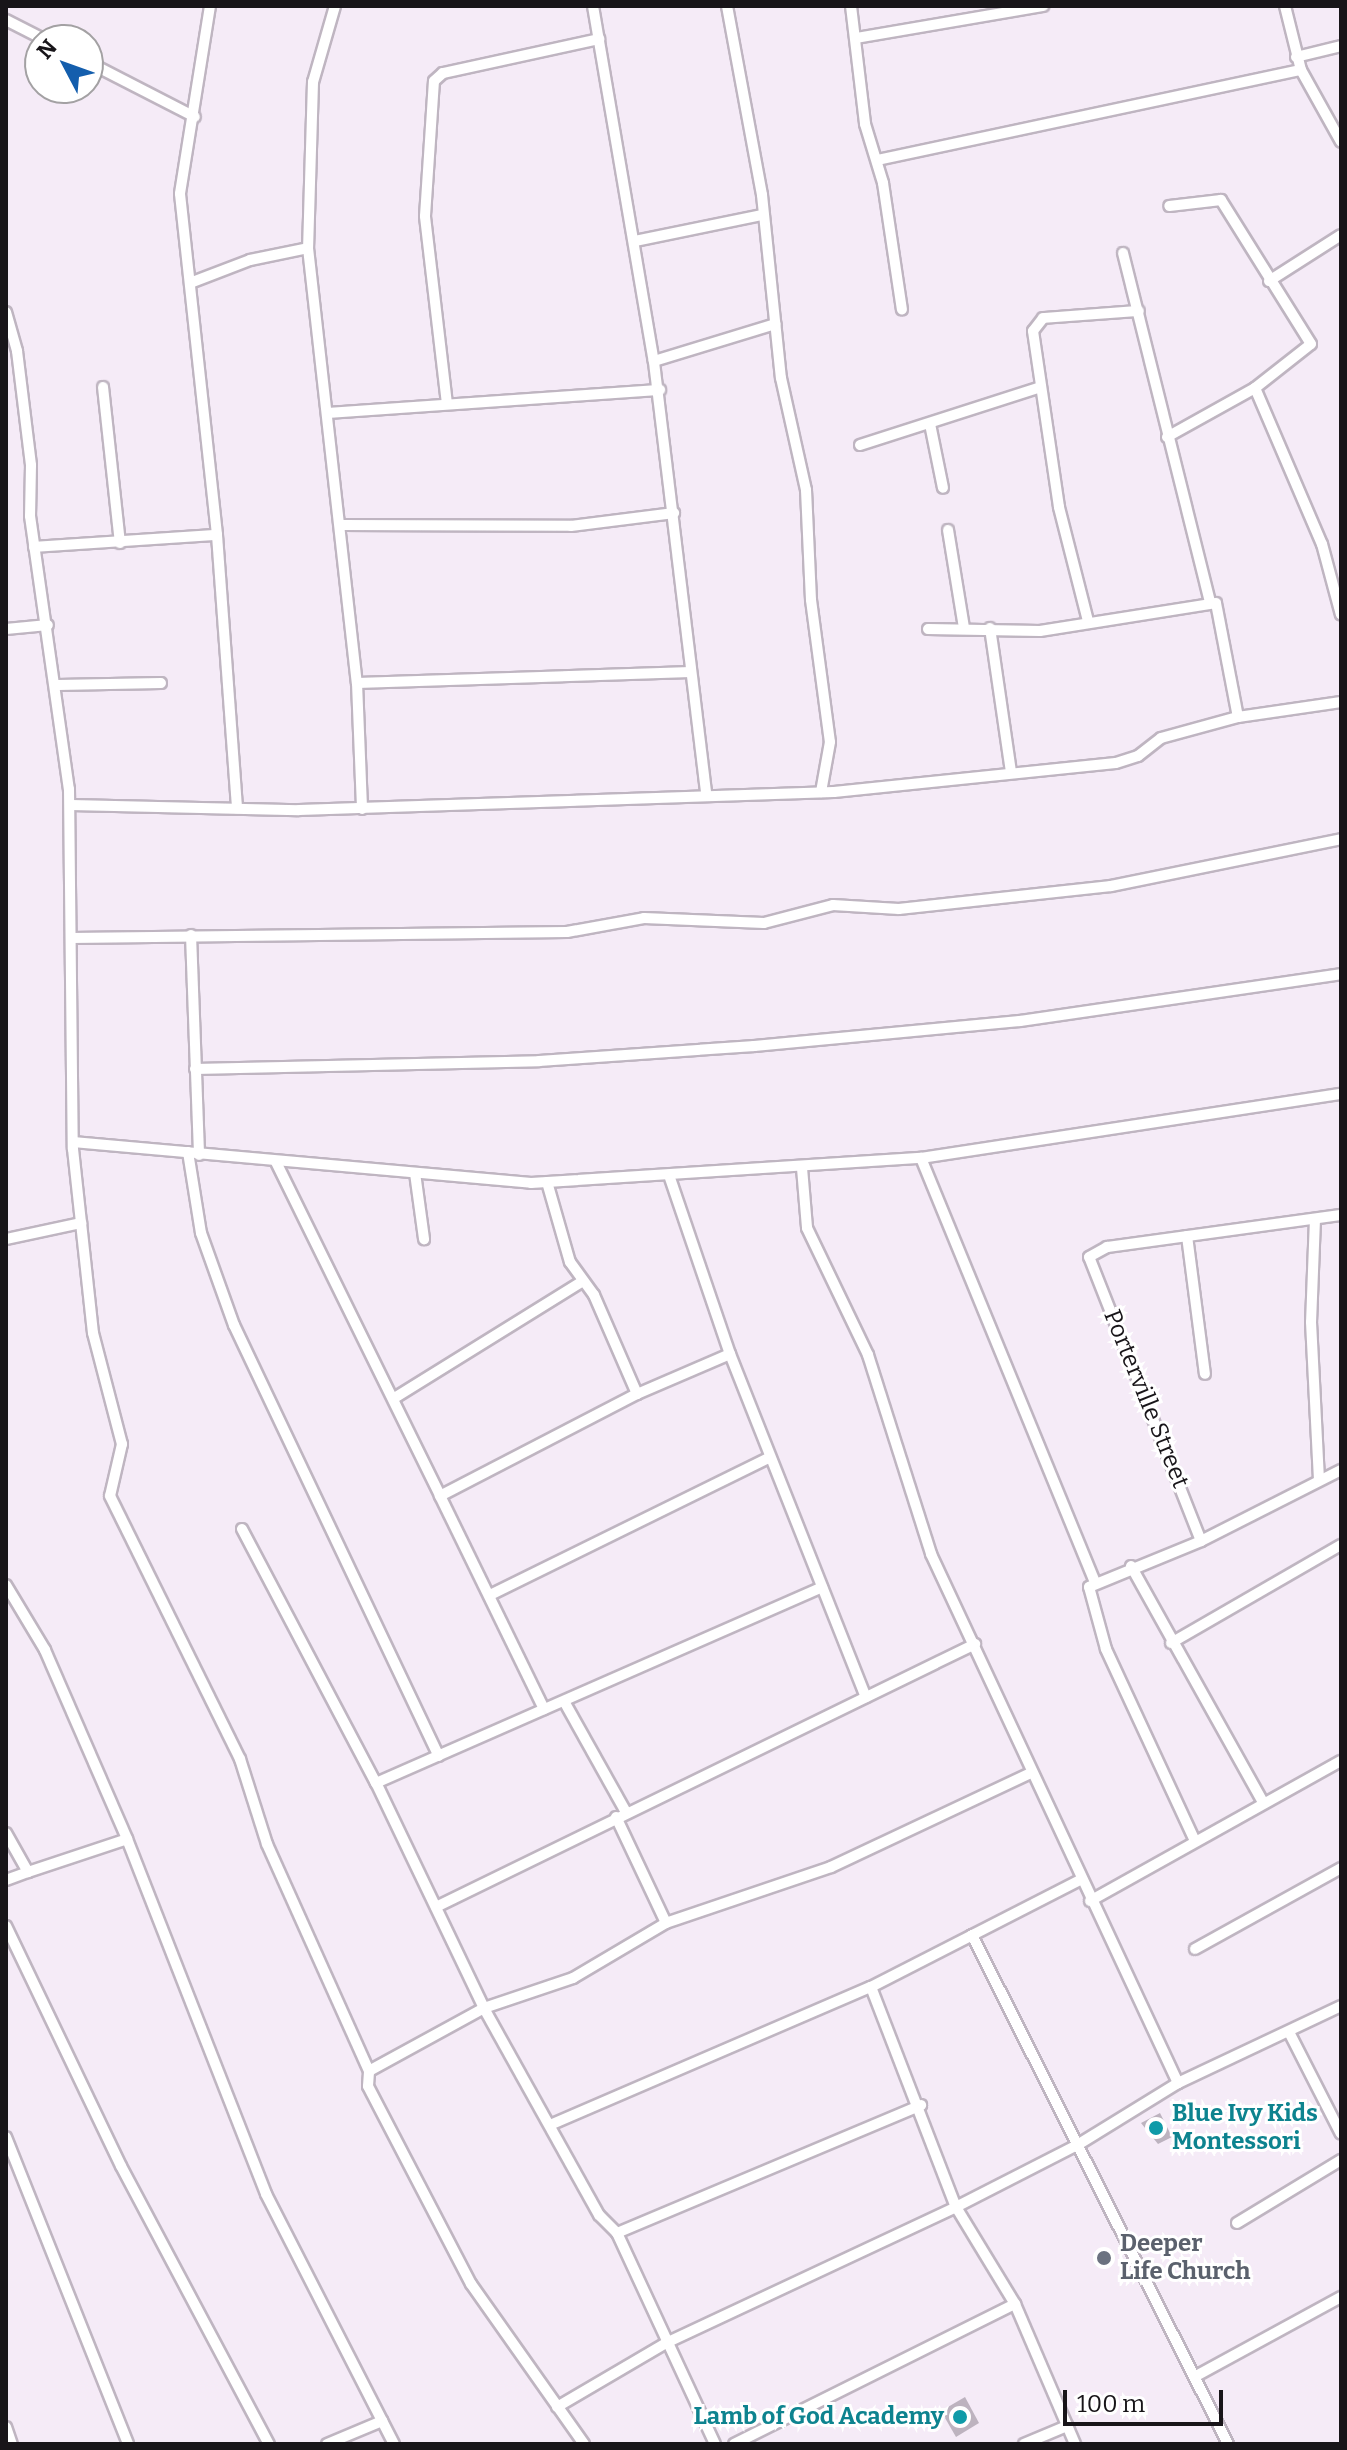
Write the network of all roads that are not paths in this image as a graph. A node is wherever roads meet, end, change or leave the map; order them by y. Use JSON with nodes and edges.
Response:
{"nodes":[{"id":1,"x":210,"y":6,"type":"edge"},
{"id":2,"x":335,"y":6,"type":"edge"},
{"id":3,"x":593,"y":6,"type":"edge"},
{"id":4,"x":727,"y":6,"type":"edge"},
{"id":5,"x":851,"y":6,"type":"edge"},
{"id":6,"x":1043,"y":6,"type":"edge"},
{"id":7,"x":1285,"y":6,"type":"edge"},
{"id":8,"x":6,"y":20,"type":"edge"},
{"id":9,"x":24,"y":29,"type":"edge"},
{"id":10,"x":856,"y":38,"type":"junction"},
{"id":11,"x":599,"y":39,"type":"junction"},
{"id":12,"x":1341,"y":46,"type":"edge"},
{"id":13,"x":1296,"y":57,"type":"junction"},
{"id":14,"x":104,"y":70,"type":"edge"},
{"id":15,"x":1301,"y":70,"type":"junction"},
{"id":16,"x":195,"y":117,"type":"junction"},
{"id":17,"x":1341,"y":142,"type":"edge"},
{"id":18,"x":877,"y":160,"type":"junction"},
{"id":19,"x":1169,"y":206,"type":"dead end"},
{"id":20,"x":762,"y":215,"type":"junction"},
{"id":21,"x":1341,"y":235,"type":"edge"},
{"id":22,"x":635,"y":241,"type":"junction"},
{"id":23,"x":308,"y":248,"type":"junction"},
{"id":24,"x":1123,"y":253,"type":"dead end"},
{"id":25,"x":1269,"y":281,"type":"junction"},
{"id":26,"x":190,"y":283,"type":"junction"},
{"id":27,"x":902,"y":310,"type":"dead end"},
{"id":28,"x":1139,"y":311,"type":"junction"},
{"id":29,"x":6,"y":312,"type":"edge"},
{"id":30,"x":775,"y":324,"type":"junction"},
{"id":31,"x":654,"y":361,"type":"junction"},
{"id":32,"x":103,"y":387,"type":"dead end"},
{"id":33,"x":1041,"y":387,"type":"junction"},
{"id":34,"x":1255,"y":388,"type":"junction"},
{"id":35,"x":660,"y":390,"type":"junction"},
{"id":36,"x":447,"y":404,"type":"junction"},
{"id":37,"x":329,"y":413,"type":"junction"},
{"id":38,"x":930,"y":424,"type":"junction"},
{"id":39,"x":1167,"y":437,"type":"junction"},
{"id":40,"x":860,"y":445,"type":"dead end"},
{"id":41,"x":943,"y":488,"type":"dead end"},
{"id":42,"x":674,"y":513,"type":"junction"},
{"id":43,"x":341,"y":525,"type":"junction"},
{"id":44,"x":948,"y":530,"type":"dead end"},
{"id":45,"x":217,"y":535,"type":"junction"},
{"id":46,"x":120,"y":543,"type":"junction"},
{"id":47,"x":34,"y":547,"type":"junction"},
{"id":48,"x":1210,"y":601,"type":"junction"},
{"id":49,"x":1341,"y":615,"type":"edge"},
{"id":50,"x":1088,"y":621,"type":"junction"},
{"id":51,"x":48,"y":625,"type":"junction"},
{"id":52,"x":964,"y":628,"type":"junction"},
{"id":53,"x":990,"y":628,"type":"junction"},
{"id":54,"x":6,"y":629,"type":"edge"},
{"id":55,"x":928,"y":629,"type":"dead end"},
{"id":56,"x":691,"y":672,"type":"junction"},
{"id":57,"x":161,"y":683,"type":"dead end"},
{"id":58,"x":357,"y":683,"type":"junction"},
{"id":59,"x":58,"y":685,"type":"junction"},
{"id":60,"x":1341,"y":702,"type":"edge"},
{"id":61,"x":1238,"y":717,"type":"junction"},
{"id":62,"x":1011,"y":772,"type":"junction"},
{"id":63,"x":706,"y":792,"type":"junction"},
{"id":64,"x":821,"y":792,"type":"junction"},
{"id":65,"x":71,"y":805,"type":"junction"},
{"id":66,"x":237,"y":808,"type":"junction"},
{"id":67,"x":362,"y":809,"type":"junction"},
{"id":68,"x":1341,"y":839,"type":"edge"},
{"id":69,"x":191,"y":935,"type":"junction"},
{"id":70,"x":71,"y":938,"type":"junction"},
{"id":71,"x":1341,"y":974,"type":"edge"},
{"id":72,"x":195,"y":1069,"type":"junction"},
{"id":73,"x":1341,"y":1094,"type":"edge"},
{"id":74,"x":73,"y":1142,"type":"junction"},
{"id":75,"x":194,"y":1154,"type":"junction"},
{"id":76,"x":921,"y":1158,"type":"junction"},
{"id":77,"x":276,"y":1162,"type":"junction"},
{"id":78,"x":802,"y":1168,"type":"junction"},
{"id":79,"x":415,"y":1173,"type":"junction"},
{"id":80,"x":669,"y":1175,"type":"junction"},
{"id":81,"x":547,"y":1182,"type":"junction"},
{"id":82,"x":1341,"y":1215,"type":"edge"},
{"id":83,"x":1315,"y":1219,"type":"junction"},
{"id":84,"x":81,"y":1223,"type":"junction"},
{"id":85,"x":1187,"y":1236,"type":"junction"},
{"id":86,"x":6,"y":1239,"type":"edge"},
{"id":87,"x":424,"y":1239,"type":"dead end"},
{"id":88,"x":583,"y":1281,"type":"junction"},
{"id":89,"x":730,"y":1354,"type":"junction"},
{"id":90,"x":1205,"y":1374,"type":"dead end"},
{"id":91,"x":637,"y":1394,"type":"junction"},
{"id":92,"x":396,"y":1397,"type":"junction"},
{"id":93,"x":769,"y":1458,"type":"junction"},
{"id":94,"x":1341,"y":1470,"type":"edge"},
{"id":95,"x":1319,"y":1480,"type":"junction"},
{"id":96,"x":440,"y":1496,"type":"junction"},
{"id":97,"x":242,"y":1529,"type":"dead end"},
{"id":98,"x":1201,"y":1541,"type":"junction"},
{"id":99,"x":1341,"y":1545,"type":"edge"},
{"id":100,"x":1131,"y":1566,"type":"junction"},
{"id":101,"x":1094,"y":1580,"type":"junction"},
{"id":102,"x":6,"y":1585,"type":"edge"},
{"id":103,"x":822,"y":1587,"type":"junction"},
{"id":104,"x":490,"y":1595,"type":"junction"},
{"id":105,"x":1171,"y":1643,"type":"junction"},
{"id":106,"x":975,"y":1644,"type":"junction"},
{"id":107,"x":866,"y":1697,"type":"junction"},
{"id":108,"x":565,"y":1703,"type":"junction"},
{"id":109,"x":544,"y":1709,"type":"junction"},
{"id":110,"x":439,"y":1756,"type":"junction"},
{"id":111,"x":1341,"y":1761,"type":"edge"},
{"id":112,"x":1031,"y":1773,"type":"junction"},
{"id":113,"x":376,"y":1783,"type":"junction"},
{"id":114,"x":1262,"y":1800,"type":"junction"},
{"id":115,"x":621,"y":1814,"type":"junction"},
{"id":116,"x":6,"y":1833,"type":"edge"},
{"id":117,"x":127,"y":1839,"type":"junction"},
{"id":118,"x":1195,"y":1841,"type":"junction"},
{"id":119,"x":1341,"y":1868,"type":"edge"},
{"id":120,"x":28,"y":1872,"type":"junction"},
{"id":121,"x":6,"y":1880,"type":"edge"},
{"id":122,"x":1080,"y":1880,"type":"junction"},
{"id":123,"x":1090,"y":1901,"type":"junction"},
{"id":124,"x":436,"y":1907,"type":"junction"},
{"id":125,"x":666,"y":1923,"type":"junction"},
{"id":126,"x":6,"y":1926,"type":"edge"},
{"id":127,"x":972,"y":1935,"type":"junction"},
{"id":128,"x":1195,"y":1949,"type":"dead end"},
{"id":129,"x":871,"y":1987,"type":"junction"},
{"id":130,"x":1341,"y":2006,"type":"edge"},
{"id":131,"x":484,"y":2008,"type":"junction"},
{"id":132,"x":1289,"y":2032,"type":"junction"},
{"id":133,"x":369,"y":2071,"type":"junction"},
{"id":134,"x":1178,"y":2083,"type":"junction"},
{"id":135,"x":921,"y":2105,"type":"junction"},
{"id":136,"x":550,"y":2125,"type":"junction"},
{"id":137,"x":1341,"y":2134,"type":"edge"},
{"id":138,"x":6,"y":2137,"type":"edge"},
{"id":139,"x":1079,"y":2144,"type":"junction"},
{"id":140,"x":1341,"y":2160,"type":"edge"},
{"id":141,"x":956,"y":2207,"type":"junction"},
{"id":142,"x":1237,"y":2223,"type":"dead end"},
{"id":143,"x":617,"y":2233,"type":"junction"},
{"id":144,"x":1341,"y":2297,"type":"edge"},
{"id":145,"x":1015,"y":2304,"type":"junction"},
{"id":146,"x":666,"y":2343,"type":"junction"},
{"id":147,"x":1196,"y":2376,"type":"junction"},
{"id":148,"x":557,"y":2407,"type":"junction"},
{"id":149,"x":382,"y":2421,"type":"junction"},
{"id":150,"x":1067,"y":2426,"type":"junction"},
{"id":151,"x":6,"y":2427,"type":"edge"},
{"id":152,"x":12,"y":2444,"type":"edge"},
{"id":153,"x":128,"y":2444,"type":"edge"},
{"id":154,"x":269,"y":2444,"type":"edge"},
{"id":155,"x":327,"y":2444,"type":"edge"},
{"id":156,"x":394,"y":2444,"type":"edge"},
{"id":157,"x":584,"y":2444,"type":"edge"},
{"id":158,"x":715,"y":2444,"type":"edge"},
{"id":159,"x":734,"y":2444,"type":"edge"},
{"id":160,"x":1024,"y":2444,"type":"edge"},
{"id":161,"x":1075,"y":2444,"type":"edge"},
{"id":162,"x":1228,"y":2444,"type":"edge"}],
"edges":[{"from":1,"to":16,"type":"street"},
{"from":2,"to":23,"type":"street"},
{"from":3,"to":11,"type":"street"},
{"from":4,"to":20,"type":"street"},
{"from":5,"to":10,"type":"street"},
{"from":6,"to":10,"type":"street"},
{"from":7,"to":13,"type":"street"},
{"from":8,"to":9,"type":"street"},
{"from":10,"to":18,"type":"street"},
{"from":11,"to":22,"type":"street"},
{"from":11,"to":36,"type":"street"},
{"from":12,"to":13,"type":"street"},
{"from":13,"to":15,"type":"street"},
{"from":14,"to":16,"type":"street"},
{"from":15,"to":17,"type":"street"},
{"from":15,"to":18,"type":"street"},
{"from":16,"to":26,"type":"street"},
{"from":18,"to":27,"type":"street"},
{"from":19,"to":25,"type":"street"},
{"from":20,"to":22,"type":"street"},
{"from":20,"to":30,"type":"street"},
{"from":21,"to":25,"type":"street"},
{"from":22,"to":31,"type":"street"},
{"from":23,"to":26,"type":"street"},
{"from":23,"to":37,"type":"street"},
{"from":24,"to":28,"type":"street"},
{"from":25,"to":34,"type":"street"},
{"from":26,"to":45,"type":"street"},
{"from":28,"to":33,"type":"street"},
{"from":28,"to":39,"type":"street"},
{"from":29,"to":47,"type":"street"},
{"from":30,"to":31,"type":"street"},
{"from":30,"to":64,"type":"street"},
{"from":31,"to":35,"type":"street"},
{"from":32,"to":46,"type":"street"},
{"from":33,"to":38,"type":"street"},
{"from":33,"to":50,"type":"street"},
{"from":34,"to":39,"type":"street"},
{"from":34,"to":49,"type":"street"},
{"from":35,"to":36,"type":"street"},
{"from":35,"to":42,"type":"street"},
{"from":36,"to":37,"type":"street"},
{"from":37,"to":43,"type":"street"},
{"from":38,"to":40,"type":"street"},
{"from":38,"to":41,"type":"street"},
{"from":39,"to":48,"type":"street"},
{"from":42,"to":43,"type":"street"},
{"from":42,"to":56,"type":"street"},
{"from":43,"to":58,"type":"street"},
{"from":44,"to":52,"type":"street"},
{"from":45,"to":46,"type":"street"},
{"from":45,"to":66,"type":"street"},
{"from":46,"to":47,"type":"street"},
{"from":47,"to":51,"type":"street"},
{"from":48,"to":50,"type":"street"},
{"from":48,"to":61,"type":"street"},
{"from":50,"to":53,"type":"street"},
{"from":51,"to":54,"type":"street"},
{"from":51,"to":59,"type":"street"},
{"from":52,"to":53,"type":"street"},
{"from":52,"to":55,"type":"street"},
{"from":53,"to":62,"type":"street"},
{"from":56,"to":58,"type":"street"},
{"from":56,"to":63,"type":"street"},
{"from":57,"to":59,"type":"street"},
{"from":58,"to":67,"type":"street"},
{"from":59,"to":65,"type":"street"},
{"from":60,"to":61,"type":"street"},
{"from":61,"to":62,"type":"street"},
{"from":62,"to":64,"type":"street"},
{"from":63,"to":64,"type":"street"},
{"from":63,"to":67,"type":"street"},
{"from":65,"to":66,"type":"street"},
{"from":65,"to":70,"type":"street"},
{"from":66,"to":67,"type":"street"},
{"from":68,"to":69,"type":"street"},
{"from":69,"to":70,"type":"street"},
{"from":69,"to":72,"type":"street"},
{"from":70,"to":74,"type":"street"},
{"from":71,"to":72,"type":"street"},
{"from":72,"to":75,"type":"street"},
{"from":73,"to":76,"type":"street"},
{"from":74,"to":75,"type":"street"},
{"from":74,"to":84,"type":"street"},
{"from":75,"to":77,"type":"street"},
{"from":75,"to":110,"type":"street"},
{"from":76,"to":78,"type":"street"},
{"from":76,"to":101,"type":"street"},
{"from":77,"to":79,"type":"street"},
{"from":77,"to":92,"type":"street"},
{"from":78,"to":80,"type":"street"},
{"from":78,"to":106,"type":"street"},
{"from":79,"to":81,"type":"street"},
{"from":79,"to":87,"type":"street"},
{"from":80,"to":81,"type":"street"},
{"from":80,"to":89,"type":"street"},
{"from":81,"to":88,"type":"street"},
{"from":82,"to":83,"type":"street"},
{"from":83,"to":85,"type":"street"},
{"from":83,"to":95,"type":"street"},
{"from":84,"to":86,"type":"street"},
{"from":84,"to":133,"type":"street"},
{"from":85,"to":90,"type":"street"},
{"from":85,"to":98,"type":"street","name":"Porterville Street"},
{"from":88,"to":91,"type":"street"},
{"from":88,"to":92,"type":"street"},
{"from":89,"to":91,"type":"street"},
{"from":89,"to":93,"type":"street"},
{"from":91,"to":96,"type":"street"},
{"from":92,"to":96,"type":"street"},
{"from":93,"to":103,"type":"street"},
{"from":93,"to":104,"type":"street"},
{"from":94,"to":95,"type":"street"},
{"from":95,"to":98,"type":"street"},
{"from":96,"to":104,"type":"street"},
{"from":97,"to":113,"type":"street"},
{"from":98,"to":100,"type":"street"},
{"from":99,"to":105,"type":"street"},
{"from":100,"to":101,"type":"street"},
{"from":100,"to":105,"type":"street"},
{"from":101,"to":118,"type":"street"},
{"from":102,"to":117,"type":"street"},
{"from":103,"to":107,"type":"street"},
{"from":103,"to":108,"type":"street"},
{"from":104,"to":109,"type":"street"},
{"from":105,"to":114,"type":"street"},
{"from":106,"to":107,"type":"street"},
{"from":106,"to":112,"type":"street"},
{"from":107,"to":115,"type":"street"},
{"from":108,"to":109,"type":"street"},
{"from":108,"to":115,"type":"street"},
{"from":109,"to":110,"type":"street"},
{"from":110,"to":113,"type":"street"},
{"from":111,"to":114,"type":"street"},
{"from":112,"to":122,"type":"street"},
{"from":112,"to":125,"type":"street"},
{"from":113,"to":124,"type":"street"},
{"from":114,"to":118,"type":"street"},
{"from":115,"to":124,"type":"street"},
{"from":115,"to":125,"type":"street"},
{"from":116,"to":120,"type":"street"},
{"from":117,"to":120,"type":"street"},
{"from":117,"to":149,"type":"street"},
{"from":118,"to":123,"type":"street"},
{"from":119,"to":128,"type":"street"},
{"from":120,"to":121,"type":"street"},
{"from":122,"to":123,"type":"street"},
{"from":122,"to":127,"type":"street"},
{"from":123,"to":134,"type":"street"},
{"from":124,"to":131,"type":"street"},
{"from":125,"to":131,"type":"street"},
{"from":126,"to":154,"type":"street"},
{"from":127,"to":129,"type":"street"},
{"from":127,"to":139,"type":"street"},
{"from":129,"to":135,"type":"street"},
{"from":129,"to":136,"type":"street"},
{"from":130,"to":132,"type":"street"},
{"from":131,"to":133,"type":"street"},
{"from":131,"to":136,"type":"street"},
{"from":132,"to":134,"type":"street"},
{"from":132,"to":137,"type":"street"},
{"from":133,"to":148,"type":"street"},
{"from":134,"to":139,"type":"street"},
{"from":135,"to":141,"type":"street"},
{"from":135,"to":143,"type":"street"},
{"from":136,"to":143,"type":"street"},
{"from":138,"to":153,"type":"street"},
{"from":139,"to":141,"type":"street"},
{"from":139,"to":147,"type":"street"},
{"from":140,"to":142,"type":"street"},
{"from":141,"to":145,"type":"street"},
{"from":141,"to":146,"type":"street"},
{"from":143,"to":146,"type":"street"},
{"from":144,"to":147,"type":"street"},
{"from":145,"to":150,"type":"street"},
{"from":145,"to":159,"type":"street"},
{"from":146,"to":148,"type":"street"},
{"from":146,"to":158,"type":"street"},
{"from":147,"to":162,"type":"street"},
{"from":148,"to":157,"type":"street"},
{"from":149,"to":155,"type":"street"},
{"from":149,"to":156,"type":"street"},
{"from":150,"to":160,"type":"street"},
{"from":150,"to":161,"type":"street"},
{"from":151,"to":152,"type":"street"}]}
